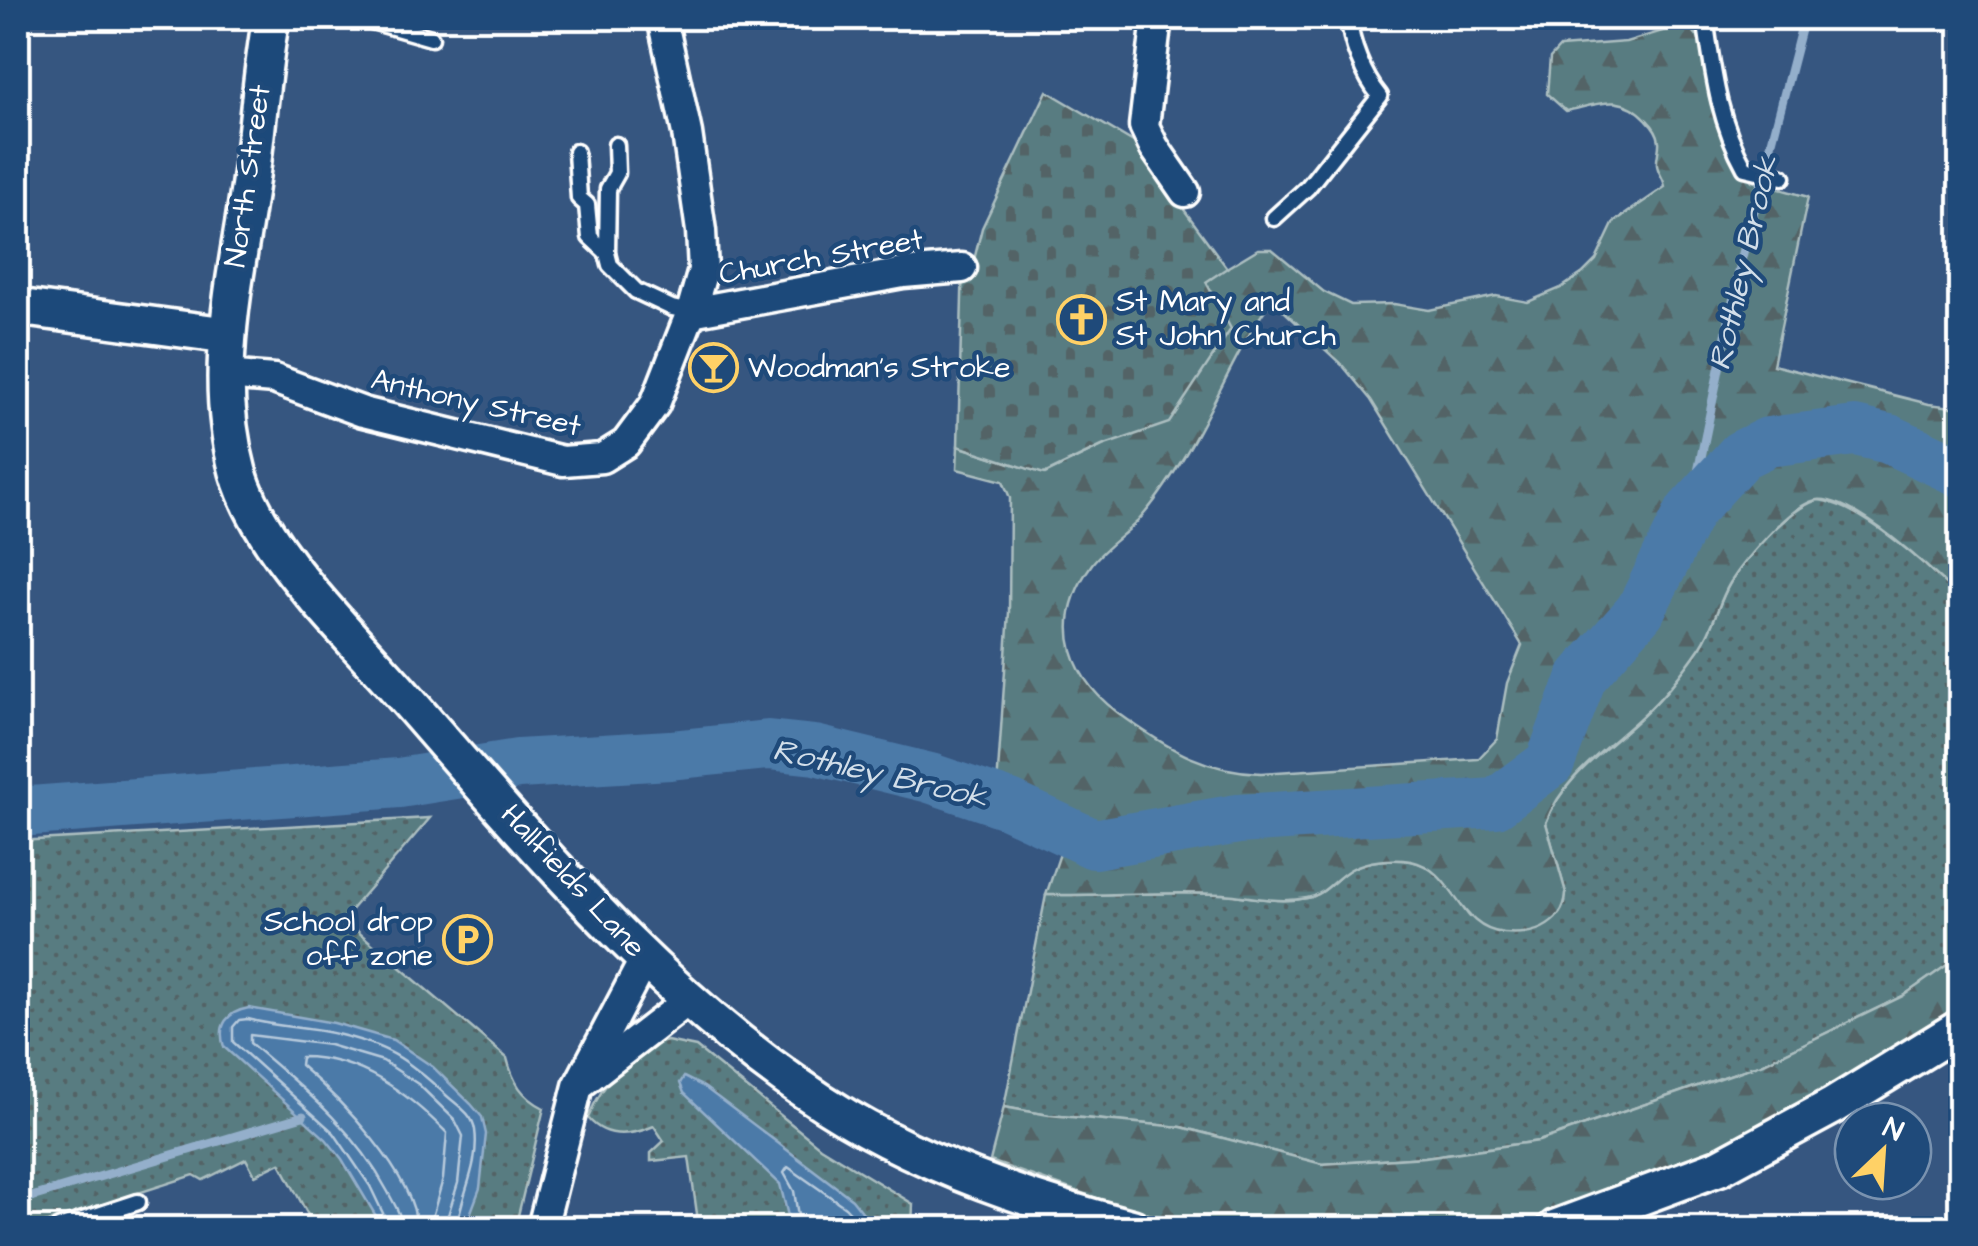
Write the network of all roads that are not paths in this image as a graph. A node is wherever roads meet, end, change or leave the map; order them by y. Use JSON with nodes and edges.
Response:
{"nodes":[{"id":1,"x":271,"y":18,"type":"edge"},
{"id":2,"x":362,"y":18,"type":"edge"},
{"id":3,"x":662,"y":18,"type":"edge"},
{"id":4,"x":1157,"y":18,"type":"edge"},
{"id":5,"x":1349,"y":18,"type":"edge"},
{"id":6,"x":1705,"y":18,"type":"edge"},
{"id":7,"x":430,"y":38,"type":"dead end"},
{"id":8,"x":616,"y":145,"type":"dead end"},
{"id":9,"x":576,"y":152,"type":"dead end"},
{"id":10,"x":1783,"y":178,"type":"dead end"},
{"id":11,"x":1185,"y":192,"type":"dead end"},
{"id":12,"x":1274,"y":218,"type":"dead end"},
{"id":13,"x":606,"y":253,"type":"junction"},
{"id":14,"x":962,"y":268,"type":"dead end"},
{"id":15,"x":18,"y":307,"type":"edge"},
{"id":16,"x":691,"y":312,"type":"junction"},
{"id":17,"x":226,"y":335,"type":"junction"},
{"id":18,"x":225,"y":374,"type":"junction"},
{"id":19,"x":644,"y":958,"type":"junction"},
{"id":20,"x":689,"y":1000,"type":"junction"},
{"id":21,"x":1960,"y":1028,"type":"edge"},
{"id":22,"x":578,"y":1086,"type":"junction"},
{"id":23,"x":138,"y":1202,"type":"dead end"},
{"id":24,"x":59,"y":1228,"type":"edge"},
{"id":25,"x":542,"y":1228,"type":"edge"},
{"id":26,"x":1133,"y":1228,"type":"edge"},
{"id":27,"x":1556,"y":1228,"type":"edge"}],
"edges":[{"from":1,"to":17,"type":"street","name":"North Street"},
{"from":2,"to":7,"type":"lane"},
{"from":3,"to":16,"type":"street","name":"Anthony Street"},
{"from":4,"to":11,"type":"street"},
{"from":5,"to":12,"type":"lane"},
{"from":6,"to":10,"type":"lane"},
{"from":8,"to":13,"type":"lane"},
{"from":9,"to":13,"type":"lane"},
{"from":13,"to":16,"type":"lane"},
{"from":14,"to":16,"type":"street","name":"Church Street"},
{"from":15,"to":17,"type":"street"},
{"from":16,"to":18,"type":"street","name":"Anthony Street"},
{"from":17,"to":18,"type":"street","name":"Hallfields Lane"},
{"from":18,"to":19,"type":"street","name":"Hallfields Lane"},
{"from":19,"to":20,"type":"street","name":"Hallfields Lane"},
{"from":19,"to":22,"type":"street"},
{"from":20,"to":22,"type":"street"},
{"from":20,"to":26,"type":"street","name":"Hallfields Lane"},
{"from":21,"to":27,"type":"street"},
{"from":22,"to":25,"type":"street"},
{"from":23,"to":24,"type":"lane"}]}
